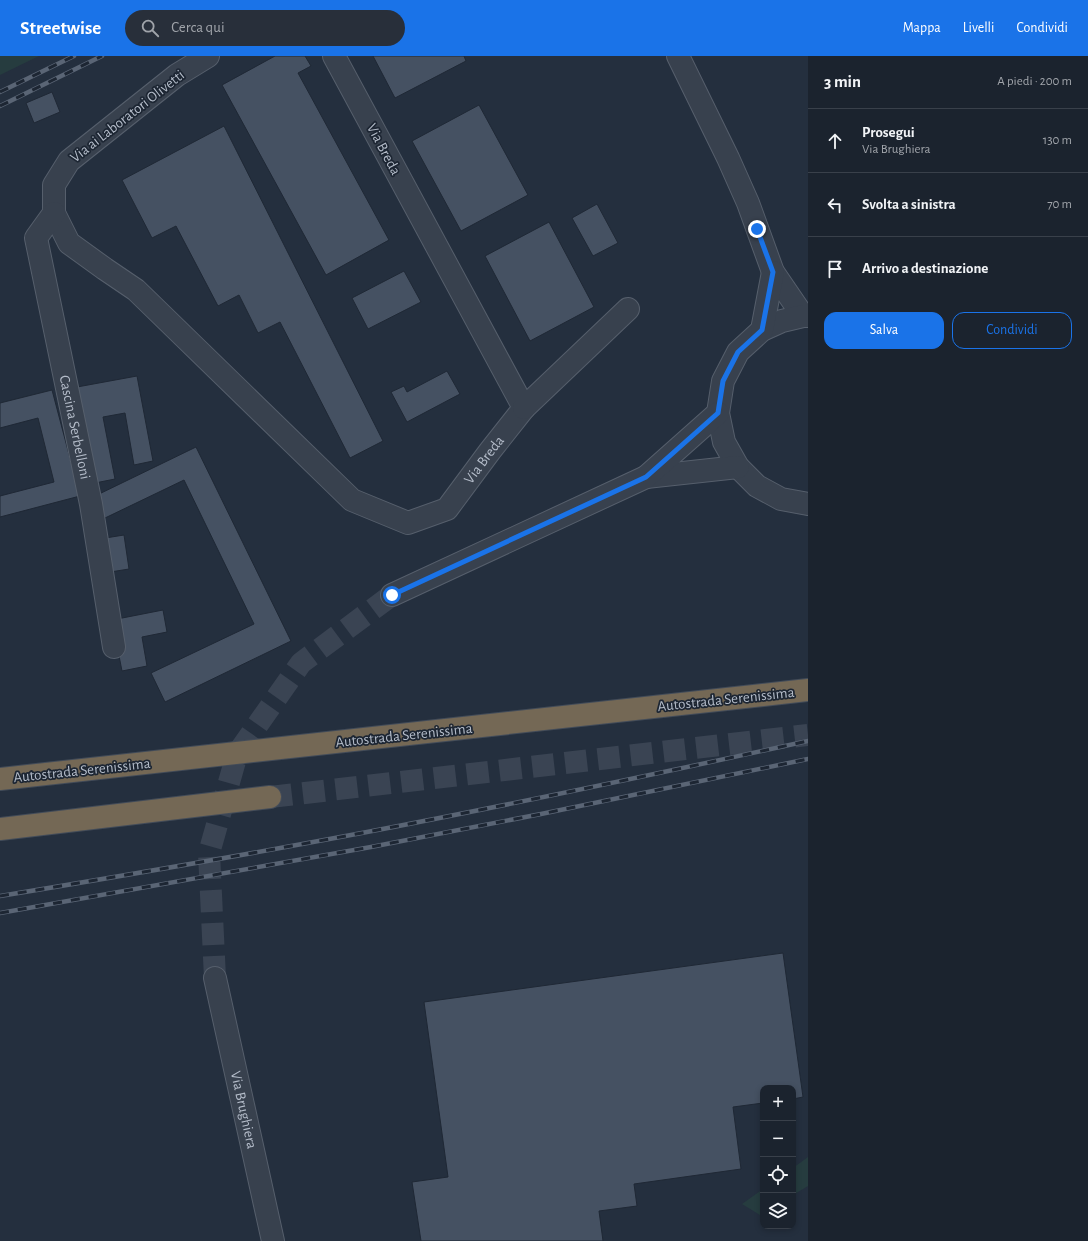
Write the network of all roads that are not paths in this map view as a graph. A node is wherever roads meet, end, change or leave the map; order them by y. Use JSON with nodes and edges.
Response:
{"nodes":[{"id":1,"x":208,"y":56,"type":"edge"},
{"id":2,"x":334,"y":56,"type":"edge"},
{"id":3,"x":678,"y":56,"type":"edge"},
{"id":4,"x":54,"y":213,"type":"junction"},
{"id":5,"x":773,"y":272,"type":"junction"},
{"id":6,"x":136,"y":290,"type":"joint"},
{"id":7,"x":628,"y":309,"type":"dead end"},
{"id":8,"x":805,"y":316,"type":"edge"},
{"id":9,"x":762,"y":330,"type":"junction"},
{"id":10,"x":524,"y":408,"type":"junction"},
{"id":11,"x":718,"y":413,"type":"junction"},
{"id":12,"x":738,"y":467,"type":"junction"},
{"id":13,"x":646,"y":477,"type":"junction"},
{"id":14,"x":808,"y":504,"type":"edge"},
{"id":15,"x":392,"y":595,"type":"tunnel mouth"},
{"id":16,"x":114,"y":647,"type":"dead end"},
{"id":17,"x":808,"y":690,"type":"edge"},
{"id":18,"x":0,"y":779,"type":"edge"},
{"id":19,"x":270,"y":797,"type":"tunnel mouth"},
{"id":20,"x":0,"y":830,"type":"edge"},
{"id":21,"x":215,"y":978,"type":"tunnel mouth"},
{"id":22,"x":273,"y":1241,"type":"edge"}],
"edges":[{"from":1,"to":4,"type":"street","name":"Via ai Laboratori Olivetti"},
{"from":2,"to":10,"type":"street","name":"Via Breda"},
{"from":3,"to":5,"type":"street"},
{"from":4,"to":6,"type":"street","name":"Via ai Laboratori Olivetti"},
{"from":4,"to":16,"type":"street","name":"Cascina Serbelloni"},
{"from":5,"to":8,"type":"street"},
{"from":5,"to":9,"type":"street"},
{"from":6,"to":10,"type":"street","name":"Via Breda"},
{"from":7,"to":10,"type":"street"},
{"from":8,"to":9,"type":"street"},
{"from":9,"to":11,"type":"street"},
{"from":11,"to":12,"type":"street"},
{"from":11,"to":13,"type":"street"},
{"from":12,"to":13,"type":"street"},
{"from":12,"to":14,"type":"street"},
{"from":13,"to":15,"type":"street"},
{"from":17,"to":18,"type":"highway","name":"Autostrada Serenissima"},
{"from":19,"to":20,"type":"highway"},
{"from":21,"to":22,"type":"street","name":"Via Brughiera"}]}
